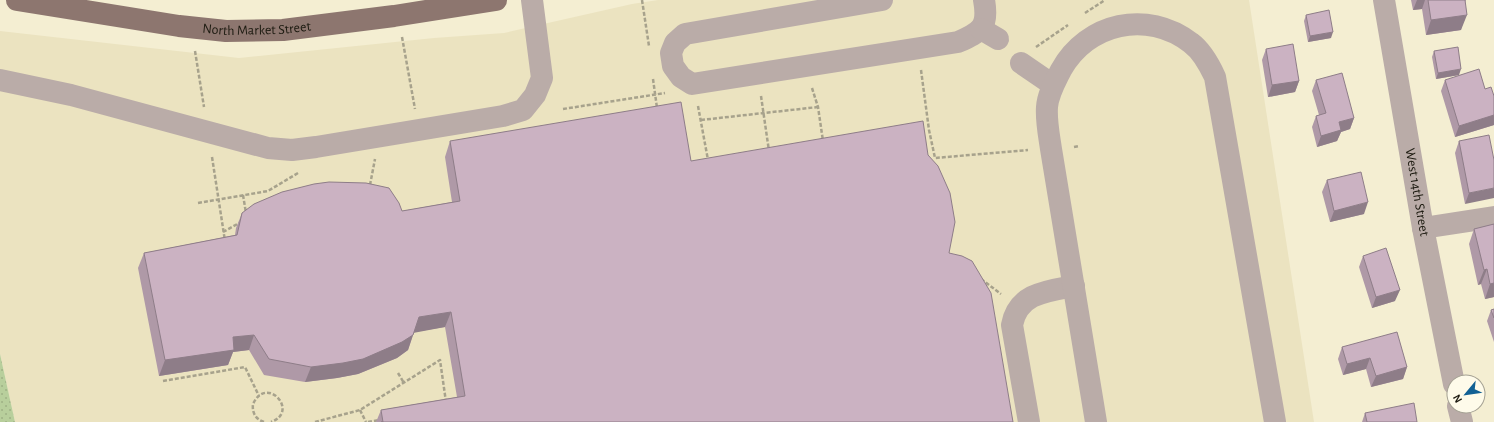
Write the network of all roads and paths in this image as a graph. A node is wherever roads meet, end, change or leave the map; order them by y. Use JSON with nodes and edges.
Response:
{"nodes":[{"id":1,"x":17,"y":0,"type":"edge"},
{"id":2,"x":496,"y":0,"type":"edge"},
{"id":3,"x":532,"y":0,"type":"edge"},
{"id":4,"x":882,"y":0,"type":"edge"},
{"id":5,"x":984,"y":0,"type":"edge"},
{"id":6,"x":1105,"y":0,"type":"edge"},
{"id":7,"x":1384,"y":0,"type":"edge"},
{"id":8,"x":1079,"y":17,"type":"dead end"},
{"id":9,"x":1073,"y":22,"type":"dead end"},
{"id":10,"x":401,"y":31,"type":"dead end"},
{"id":11,"x":195,"y":50,"type":"dead end"},
{"id":12,"x":1021,"y":62,"type":"joint"},
{"id":13,"x":920,"y":70,"type":"dead end"},
{"id":14,"x":0,"y":80,"type":"edge"},
{"id":15,"x":1053,"y":85,"type":"junction"},
{"id":16,"x":812,"y":86,"type":"dead end"},
{"id":17,"x":668,"y":93,"type":"dead end"},
{"id":18,"x":760,"y":94,"type":"dead end"},
{"id":19,"x":698,"y":105,"type":"dead end"},
{"id":20,"x":818,"y":107,"type":"junction"},
{"id":21,"x":563,"y":109,"type":"dead end"},
{"id":22,"x":204,"y":110,"type":"dead end"},
{"id":23,"x":763,"y":114,"type":"junction"},
{"id":24,"x":416,"y":116,"type":"dead end"},
{"id":25,"x":701,"y":120,"type":"junction"},
{"id":26,"x":824,"y":146,"type":"edge"},
{"id":27,"x":1030,"y":150,"type":"dead end"},
{"id":28,"x":212,"y":155,"type":"dead end"},
{"id":29,"x":770,"y":155,"type":"edge"},
{"id":30,"x":376,"y":156,"type":"dead end"},
{"id":31,"x":709,"y":165,"type":"edge"},
{"id":32,"x":303,"y":170,"type":"dead end"},
{"id":33,"x":369,"y":192,"type":"edge"},
{"id":34,"x":243,"y":195,"type":"junction"},
{"id":35,"x":218,"y":200,"type":"junction"},
{"id":36,"x":198,"y":203,"type":"dead end"},
{"id":37,"x":1494,"y":217,"type":"edge"},
{"id":38,"x":1422,"y":228,"type":"junction"},
{"id":39,"x":223,"y":232,"type":"junction"},
{"id":40,"x":225,"y":245,"type":"edge"},
{"id":41,"x":976,"y":276,"type":"edge"},
{"id":42,"x":1074,"y":286,"type":"junction"},
{"id":43,"x":1003,"y":295,"type":"dead end"},
{"id":44,"x":398,"y":373,"type":"dead end"},
{"id":45,"x":1452,"y":374,"type":"edge"},
{"id":46,"x":163,"y":381,"type":"dead end"},
{"id":47,"x":404,"y":383,"type":"junction"},
{"id":48,"x":259,"y":396,"type":"junction"},
{"id":49,"x":446,"y":403,"type":"edge"},
{"id":50,"x":360,"y":410,"type":"junction"},
{"id":51,"x":384,"y":420,"type":"edge"},
{"id":52,"x":264,"y":422,"type":"edge"},
{"id":53,"x":271,"y":422,"type":"edge"},
{"id":54,"x":315,"y":422,"type":"edge"},
{"id":55,"x":367,"y":422,"type":"edge"},
{"id":56,"x":1029,"y":422,"type":"edge"},
{"id":57,"x":1096,"y":422,"type":"edge"},
{"id":58,"x":1275,"y":422,"type":"edge"}],
"edges":[{"from":1,"to":2,"type":"main road","name":"North Market Street"},
{"from":3,"to":14,"type":"street"},
{"from":4,"to":5,"type":"street"},
{"from":6,"to":8,"type":"path"},
{"from":7,"to":38,"type":"street","name":"West 14th Street"},
{"from":9,"to":12,"type":"path"},
{"from":10,"to":24,"type":"path"},
{"from":11,"to":22,"type":"path"},
{"from":12,"to":15,"type":"street"},
{"from":13,"to":27,"type":"path"},
{"from":15,"to":42,"type":"street"},
{"from":15,"to":58,"type":"street"},
{"from":16,"to":20,"type":"path"},
{"from":17,"to":21,"type":"path"},
{"from":18,"to":23,"type":"path"},
{"from":19,"to":25,"type":"path"},
{"from":20,"to":23,"type":"path"},
{"from":20,"to":26,"type":"path"},
{"from":23,"to":25,"type":"path"},
{"from":23,"to":29,"type":"path"},
{"from":25,"to":31,"type":"path"},
{"from":28,"to":35,"type":"path"},
{"from":30,"to":33,"type":"path"},
{"from":32,"to":34,"type":"path"},
{"from":34,"to":35,"type":"path"},
{"from":34,"to":39,"type":"path"},
{"from":35,"to":36,"type":"path"},
{"from":35,"to":39,"type":"path"},
{"from":37,"to":38,"type":"street"},
{"from":38,"to":45,"type":"street","name":"West 14th Street"},
{"from":39,"to":40,"type":"path"},
{"from":41,"to":43,"type":"path"},
{"from":42,"to":56,"type":"street"},
{"from":42,"to":57,"type":"street"},
{"from":44,"to":47,"type":"path"},
{"from":46,"to":48,"type":"path"},
{"from":47,"to":49,"type":"path"},
{"from":47,"to":50,"type":"path"},
{"from":48,"to":52,"type":"path"},
{"from":48,"to":53,"type":"path"},
{"from":50,"to":54,"type":"path"},
{"from":50,"to":55,"type":"path"},
{"from":51,"to":55,"type":"path"}]}
